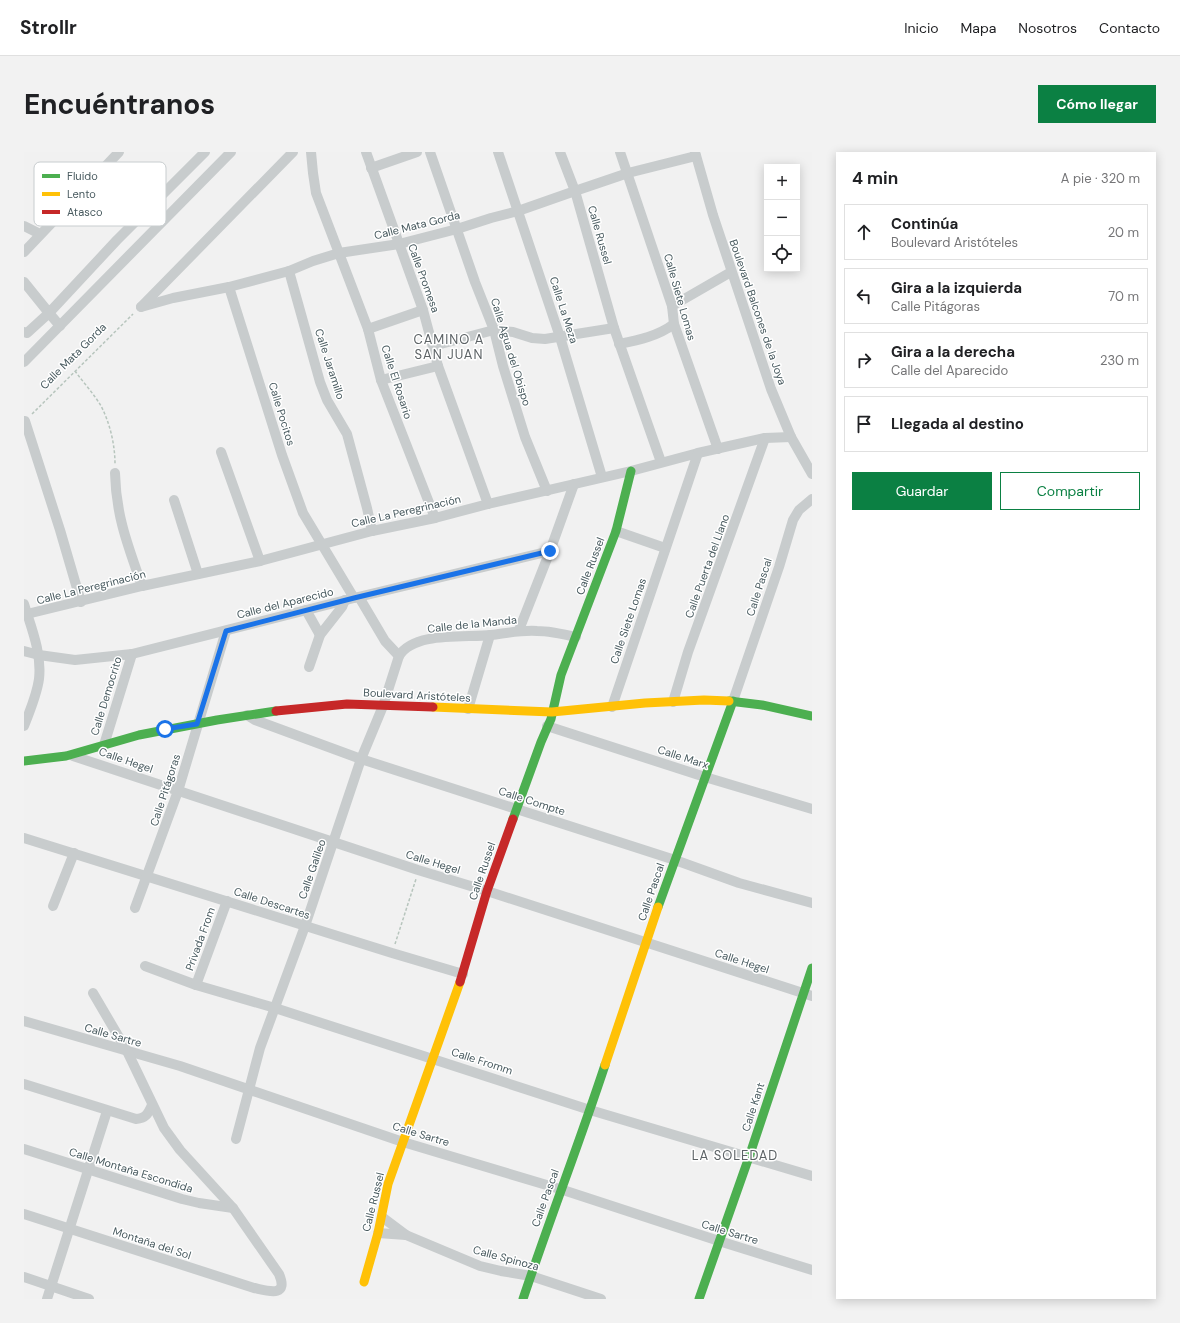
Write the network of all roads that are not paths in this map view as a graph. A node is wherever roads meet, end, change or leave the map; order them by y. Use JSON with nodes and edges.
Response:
{"nodes":[{"id":1,"x":119,"y":152,"type":"edge"},
{"id":2,"x":206,"y":152,"type":"edge"},
{"id":3,"x":231,"y":152,"type":"edge"},
{"id":4,"x":293,"y":152,"type":"edge"},
{"id":5,"x":311,"y":152,"type":"edge"},
{"id":6,"x":366,"y":152,"type":"edge"},
{"id":7,"x":417,"y":152,"type":"edge"},
{"id":8,"x":430,"y":152,"type":"edge"},
{"id":9,"x":498,"y":152,"type":"edge"},
{"id":10,"x":560,"y":152,"type":"edge"},
{"id":11,"x":620,"y":152,"type":"edge"},
{"id":12,"x":696,"y":154,"type":"edge"},
{"id":13,"x":109,"y":162,"type":"edge"},
{"id":14,"x":371,"y":168,"type":"junction"},
{"id":15,"x":628,"y":173,"type":"junction"},
{"id":16,"x":575,"y":191,"type":"junction"},
{"id":17,"x":166,"y":192,"type":"edge"},
{"id":18,"x":518,"y":211,"type":"junction"},
{"id":19,"x":166,"y":218,"type":"edge"},
{"id":20,"x":24,"y":226,"type":"edge"},
{"id":21,"x":48,"y":226,"type":"edge"},
{"id":22,"x":131,"y":226,"type":"edge"},
{"id":23,"x":158,"y":226,"type":"edge"},
{"id":24,"x":457,"y":229,"type":"junction"},
{"id":25,"x":40,"y":234,"type":"junction"},
{"id":26,"x":399,"y":244,"type":"junction"},
{"id":27,"x":24,"y":252,"type":"edge"},
{"id":28,"x":339,"y":253,"type":"junction"},
{"id":29,"x":289,"y":271,"type":"junction"},
{"id":30,"x":731,"y":272,"type":"junction"},
{"id":31,"x":24,"y":282,"type":"edge"},
{"id":32,"x":229,"y":287,"type":"junction"},
{"id":33,"x":672,"y":306,"type":"junction"},
{"id":34,"x":423,"y":310,"type":"junction"},
{"id":35,"x":49,"y":313,"type":"junction"},
{"id":36,"x":674,"y":324,"type":"junction"},
{"id":37,"x":60,"y":326,"type":"junction"},
{"id":38,"x":614,"y":328,"type":"junction"},
{"id":39,"x":368,"y":329,"type":"junction"},
{"id":40,"x":494,"y":330,"type":"junction"},
{"id":41,"x":24,"y":332,"type":"edge"},
{"id":42,"x":560,"y":338,"type":"junction"},
{"id":43,"x":619,"y":344,"type":"junction"},
{"id":44,"x":433,"y":346,"type":"junction"},
{"id":45,"x":24,"y":362,"type":"edge"},
{"id":46,"x":438,"y":366,"type":"junction"},
{"id":47,"x":382,"y":380,"type":"junction"},
{"id":48,"x":25,"y":421,"type":"road end"},
{"id":49,"x":791,"y":437,"type":"junction"},
{"id":50,"x":765,"y":438,"type":"junction"},
{"id":51,"x":718,"y":449,"type":"junction"},
{"id":52,"x":221,"y":452,"type":"dead end"},
{"id":53,"x":698,"y":453,"type":"junction"},
{"id":54,"x":661,"y":462,"type":"junction"},
{"id":55,"x":631,"y":471,"type":"junction"},
{"id":56,"x":115,"y":473,"type":"road end"},
{"id":57,"x":812,"y":474,"type":"edge"},
{"id":58,"x":602,"y":477,"type":"junction"},
{"id":59,"x":574,"y":484,"type":"junction"},
{"id":60,"x":547,"y":491,"type":"junction"},
{"id":61,"x":812,"y":499,"type":"edge"},
{"id":62,"x":174,"y":500,"type":"dead end"},
{"id":63,"x":488,"y":504,"type":"junction"},
{"id":64,"x":434,"y":518,"type":"junction"},
{"id":65,"x":372,"y":531,"type":"junction"},
{"id":66,"x":616,"y":531,"type":"junction"},
{"id":67,"x":322,"y":544,"type":"junction"},
{"id":68,"x":666,"y":548,"type":"junction"},
{"id":69,"x":550,"y":551,"type":"junction"},
{"id":70,"x":260,"y":561,"type":"junction"},
{"id":71,"x":198,"y":574,"type":"junction"},
{"id":72,"x":142,"y":586,"type":"junction"},
{"id":73,"x":353,"y":598,"type":"junction"},
{"id":74,"x":82,"y":602,"type":"junction"},
{"id":75,"x":24,"y":604,"type":"edge"},
{"id":76,"x":306,"y":610,"type":"junction"},
{"id":77,"x":27,"y":614,"type":"junction"},
{"id":78,"x":520,"y":630,"type":"junction"},
{"id":79,"x":226,"y":631,"type":"junction"},
{"id":80,"x":320,"y":635,"type":"junction"},
{"id":81,"x":490,"y":636,"type":"junction"},
{"id":82,"x":576,"y":637,"type":"junction"},
{"id":83,"x":24,"y":651,"type":"edge"},
{"id":84,"x":132,"y":654,"type":"junction"},
{"id":85,"x":39,"y":655,"type":"junction"},
{"id":86,"x":399,"y":656,"type":"junction"},
{"id":87,"x":309,"y":667,"type":"dead end"},
{"id":88,"x":673,"y":702,"type":"junction"},
{"id":89,"x":733,"y":702,"type":"junction"},
{"id":90,"x":383,"y":706,"type":"junction"},
{"id":91,"x":612,"y":707,"type":"junction"},
{"id":92,"x":468,"y":709,"type":"junction"},
{"id":93,"x":552,"y":712,"type":"junction"},
{"id":94,"x":247,"y":715,"type":"junction"},
{"id":95,"x":812,"y":716,"type":"edge"},
{"id":96,"x":197,"y":724,"type":"junction"},
{"id":97,"x":24,"y":726,"type":"edge"},
{"id":98,"x":548,"y":726,"type":"junction"},
{"id":99,"x":104,"y":745,"type":"junction"},
{"id":100,"x":72,"y":755,"type":"junction"},
{"id":101,"x":361,"y":759,"type":"junction"},
{"id":102,"x":24,"y":761,"type":"edge"},
{"id":103,"x":705,"y":777,"type":"junction"},
{"id":104,"x":178,"y":791,"type":"junction"},
{"id":105,"x":517,"y":808,"type":"junction"},
{"id":106,"x":812,"y":809,"type":"edge"},
{"id":107,"x":24,"y":838,"type":"edge"},
{"id":108,"x":334,"y":841,"type":"junction"},
{"id":109,"x":74,"y":853,"type":"junction"},
{"id":110,"x":674,"y":860,"type":"junction"},
{"id":111,"x":148,"y":876,"type":"junction"},
{"id":112,"x":487,"y":891,"type":"junction"},
{"id":113,"x":227,"y":901,"type":"junction"},
{"id":114,"x":812,"y":903,"type":"edge"},
{"id":115,"x":53,"y":906,"type":"dead end"},
{"id":116,"x":135,"y":908,"type":"dead end"},
{"id":117,"x":305,"y":926,"type":"junction"},
{"id":118,"x":646,"y":943,"type":"junction"},
{"id":119,"x":145,"y":966,"type":"dead end"},
{"id":120,"x":812,"y":968,"type":"edge"},
{"id":121,"x":463,"y":974,"type":"junction"},
{"id":122,"x":196,"y":985,"type":"junction"},
{"id":123,"x":93,"y":992,"type":"dead end"},
{"id":124,"x":807,"y":995,"type":"edge"},
{"id":125,"x":275,"y":1008,"type":"junction"},
{"id":126,"x":24,"y":1021,"type":"edge"},
{"id":127,"x":127,"y":1051,"type":"junction"},
{"id":128,"x":434,"y":1058,"type":"junction"},
{"id":129,"x":24,"y":1084,"type":"edge"},
{"id":130,"x":249,"y":1090,"type":"junction"},
{"id":131,"x":152,"y":1105,"type":"junction"},
{"id":132,"x":590,"y":1110,"type":"junction"},
{"id":133,"x":107,"y":1111,"type":"junction"},
{"id":134,"x":236,"y":1139,"type":"dead end"},
{"id":135,"x":403,"y":1142,"type":"junction"},
{"id":136,"x":24,"y":1149,"type":"edge"},
{"id":137,"x":749,"y":1157,"type":"junction"},
{"id":138,"x":89,"y":1169,"type":"junction"},
{"id":139,"x":812,"y":1176,"type":"edge"},
{"id":140,"x":560,"y":1190,"type":"junction"},
{"id":141,"x":233,"y":1208,"type":"junction"},
{"id":142,"x":24,"y":1214,"type":"edge"},
{"id":143,"x":382,"y":1217,"type":"junction"},
{"id":144,"x":69,"y":1228,"type":"junction"},
{"id":145,"x":378,"y":1233,"type":"junction"},
{"id":146,"x":406,"y":1235,"type":"junction"},
{"id":147,"x":719,"y":1241,"type":"junction"},
{"id":148,"x":812,"y":1270,"type":"edge"},
{"id":149,"x":530,"y":1276,"type":"junction"},
{"id":150,"x":24,"y":1277,"type":"edge"},
{"id":151,"x":364,"y":1282,"type":"dead end"},
{"id":152,"x":51,"y":1286,"type":"junction"},
{"id":153,"x":47,"y":1299,"type":"edge"},
{"id":154,"x":89,"y":1299,"type":"edge"},
{"id":155,"x":523,"y":1299,"type":"edge"},
{"id":156,"x":601,"y":1299,"type":"edge"},
{"id":157,"x":699,"y":1299,"type":"edge"}],
"edges":[{"from":1,"to":13,"type":"street"},
{"from":2,"to":17,"type":"street"},
{"from":3,"to":19,"type":"street"},
{"from":4,"to":32,"type":"street","name":"Calle Mata Gorda"},
{"from":5,"to":28,"type":"street","name":"Calle El Rosario"},
{"from":6,"to":14,"type":"street","name":"Calle Promesa"},
{"from":7,"to":14,"type":"street"},
{"from":8,"to":24,"type":"street","name":"Calle Agua del Obispo"},
{"from":9,"to":18,"type":"street","name":"Calle La Meza"},
{"from":10,"to":16,"type":"street","name":"Calle Russel"},
{"from":11,"to":15,"type":"street","name":"Calle Siete Lomas"},
{"from":12,"to":15,"type":"street","name":"Calle Mata Gorda"},
{"from":12,"to":30,"type":"street","name":"Boulevard Balcones de la Joya"},
{"from":14,"to":26,"type":"street","name":"Calle Promesa"},
{"from":15,"to":16,"type":"street","name":"Calle Mata Gorda"},
{"from":15,"to":33,"type":"street","name":"Calle Siete Lomas"},
{"from":16,"to":18,"type":"street","name":"Calle Mata Gorda"},
{"from":16,"to":38,"type":"street","name":"Calle Russel"},
{"from":18,"to":24,"type":"street","name":"Calle Mata Gorda"},
{"from":18,"to":42,"type":"street","name":"Calle La Meza"},
{"from":20,"to":25,"type":"street"},
{"from":21,"to":25,"type":"street"},
{"from":22,"to":35,"type":"street"},
{"from":23,"to":37,"type":"street"},
{"from":24,"to":26,"type":"street","name":"Calle Mata Gorda"},
{"from":24,"to":40,"type":"street","name":"Calle Agua del Obispo"},
{"from":25,"to":27,"type":"street"},
{"from":26,"to":28,"type":"street","name":"Calle Mata Gorda"},
{"from":26,"to":34,"type":"street","name":"Calle Promesa"},
{"from":28,"to":29,"type":"street","name":"Calle Mata Gorda"},
{"from":28,"to":39,"type":"street","name":"Calle El Rosario"},
{"from":29,"to":32,"type":"street","name":"Calle Mata Gorda"},
{"from":29,"to":65,"type":"street","name":"Calle Jaramillo"},
{"from":30,"to":33,"type":"street"},
{"from":30,"to":49,"type":"street","name":"Boulevard Balcones de la Joya"},
{"from":31,"to":35,"type":"street"},
{"from":32,"to":67,"type":"street","name":"Calle Pocitos"},
{"from":33,"to":36,"type":"street","name":"Calle Siete Lomas"},
{"from":34,"to":39,"type":"street"},
{"from":34,"to":44,"type":"street","name":"Calle Promesa"},
{"from":35,"to":37,"type":"street"},
{"from":35,"to":41,"type":"street"},
{"from":36,"to":43,"type":"street"},
{"from":36,"to":51,"type":"street","name":"Calle Siete Lomas"},
{"from":37,"to":45,"type":"street"},
{"from":38,"to":42,"type":"street"},
{"from":38,"to":43,"type":"street","name":"Calle Russel"},
{"from":39,"to":47,"type":"street","name":"Calle El Rosario"},
{"from":40,"to":42,"type":"street"},
{"from":40,"to":44,"type":"street"},
{"from":40,"to":60,"type":"street","name":"Calle Agua del Obispo"},
{"from":42,"to":58,"type":"street","name":"Calle La Meza"},
{"from":43,"to":54,"type":"street","name":"Calle Russel"},
{"from":44,"to":46,"type":"street","name":"Calle Promesa"},
{"from":46,"to":47,"type":"street"},
{"from":46,"to":63,"type":"street","name":"Calle Promesa"},
{"from":47,"to":64,"type":"street","name":"Calle El Rosario"},
{"from":48,"to":74,"type":"street"},
{"from":49,"to":50,"type":"street","name":"Calle La Peregrinación"},
{"from":49,"to":57,"type":"street","name":"Boulevard Balcones de la Joya"},
{"from":50,"to":51,"type":"street","name":"Calle La Peregrinación"},
{"from":50,"to":88,"type":"street","name":"Calle Puerta del Llano"},
{"from":51,"to":53,"type":"street","name":"Calle La Peregrinación"},
{"from":52,"to":70,"type":"street"},
{"from":53,"to":54,"type":"street","name":"Calle La Peregrinación"},
{"from":53,"to":68,"type":"street","name":"Calle Siete Lomas"},
{"from":54,"to":55,"type":"street","name":"Calle La Peregrinación"},
{"from":55,"to":58,"type":"street","name":"Calle La Peregrinación"},
{"from":55,"to":66,"type":"street","name":"Calle Russel"},
{"from":56,"to":72,"type":"street"},
{"from":58,"to":59,"type":"street","name":"Calle La Peregrinación"},
{"from":59,"to":60,"type":"street","name":"Calle La Peregrinación"},
{"from":59,"to":69,"type":"street"},
{"from":60,"to":63,"type":"street","name":"Calle La Peregrinación"},
{"from":61,"to":89,"type":"street","name":"Calle Pascal"},
{"from":62,"to":71,"type":"street"},
{"from":63,"to":64,"type":"street","name":"Calle La Peregrinación"},
{"from":64,"to":65,"type":"street","name":"Calle La Peregrinación"},
{"from":65,"to":67,"type":"street","name":"Calle La Peregrinación"},
{"from":66,"to":68,"type":"street"},
{"from":66,"to":82,"type":"street","name":"Calle Russel"},
{"from":67,"to":70,"type":"street","name":"Calle La Peregrinación"},
{"from":67,"to":73,"type":"street"},
{"from":68,"to":91,"type":"street","name":"Calle Siete Lomas"},
{"from":69,"to":73,"type":"street","name":"Calle del Aparecido"},
{"from":69,"to":78,"type":"street"},
{"from":70,"to":71,"type":"street","name":"Calle La Peregrinación"},
{"from":71,"to":72,"type":"street","name":"Calle La Peregrinación"},
{"from":72,"to":74,"type":"street","name":"Calle La Peregrinación"},
{"from":73,"to":76,"type":"street","name":"Calle del Aparecido"},
{"from":73,"to":80,"type":"street"},
{"from":73,"to":86,"type":"street"},
{"from":74,"to":77,"type":"street","name":"Calle La Peregrinación"},
{"from":75,"to":77,"type":"street"},
{"from":76,"to":79,"type":"street","name":"Calle del Aparecido"},
{"from":76,"to":80,"type":"street"},
{"from":77,"to":85,"type":"street"},
{"from":78,"to":81,"type":"street","name":"Calle de la Manda"},
{"from":78,"to":82,"type":"street","name":"Calle de la Manda"},
{"from":79,"to":84,"type":"street","name":"Calle del Aparecido"},
{"from":79,"to":96,"type":"street","name":"Calle Pitágoras"},
{"from":80,"to":87,"type":"street"},
{"from":81,"to":86,"type":"street","name":"Calle de la Manda"},
{"from":81,"to":92,"type":"street"},
{"from":82,"to":93,"type":"street","name":"Calle Russel"},
{"from":83,"to":85,"type":"street","name":"Calle del Aparecido"},
{"from":84,"to":85,"type":"street","name":"Calle del Aparecido"},
{"from":84,"to":99,"type":"street","name":"Calle Democrito"},
{"from":85,"to":97,"type":"street"},
{"from":86,"to":90,"type":"street","name":"Calle Galileo"},
{"from":88,"to":89,"type":"street","name":"Boulevard Aristóteles"},
{"from":88,"to":91,"type":"street","name":"Boulevard Aristóteles"},
{"from":89,"to":95,"type":"street","name":"Boulevard Aristóteles"},
{"from":89,"to":103,"type":"street","name":"Calle Pascal"},
{"from":90,"to":92,"type":"street","name":"Boulevard Aristóteles"},
{"from":90,"to":94,"type":"street","name":"Boulevard Aristóteles"},
{"from":90,"to":101,"type":"street","name":"Calle Galileo"},
{"from":91,"to":93,"type":"street","name":"Boulevard Aristóteles"},
{"from":92,"to":93,"type":"street","name":"Boulevard Aristóteles"},
{"from":93,"to":98,"type":"street","name":"Calle Russel"},
{"from":94,"to":96,"type":"street","name":"Boulevard Aristóteles"},
{"from":94,"to":101,"type":"street","name":"Calle Compte"},
{"from":96,"to":99,"type":"street","name":"Boulevard Aristóteles"},
{"from":96,"to":104,"type":"street","name":"Calle Pitágoras"},
{"from":98,"to":103,"type":"street","name":"Calle Marx"},
{"from":98,"to":105,"type":"street","name":"Calle Russel"},
{"from":99,"to":100,"type":"street","name":"Boulevard Aristóteles"},
{"from":100,"to":102,"type":"street","name":"Boulevard Aristóteles"},
{"from":100,"to":104,"type":"street","name":"Calle Hegel"},
{"from":101,"to":105,"type":"street","name":"Calle Compte"},
{"from":101,"to":108,"type":"street","name":"Calle Galileo"},
{"from":103,"to":106,"type":"street","name":"Calle Marx"},
{"from":103,"to":110,"type":"street","name":"Calle Pascal"},
{"from":104,"to":108,"type":"street","name":"Calle Hegel"},
{"from":104,"to":111,"type":"street","name":"Calle Pitágoras"},
{"from":105,"to":110,"type":"street","name":"Calle Compte"},
{"from":105,"to":112,"type":"street","name":"Calle Russel"},
{"from":107,"to":109,"type":"street","name":"Calle Descartes"},
{"from":108,"to":112,"type":"street","name":"Calle Hegel"},
{"from":108,"to":117,"type":"street","name":"Calle Galileo"},
{"from":109,"to":111,"type":"street","name":"Calle Descartes"},
{"from":109,"to":115,"type":"street"},
{"from":110,"to":114,"type":"street","name":"Calle Compte"},
{"from":110,"to":118,"type":"street","name":"Calle Pascal"},
{"from":111,"to":113,"type":"street","name":"Calle Descartes"},
{"from":111,"to":116,"type":"street","name":"Calle Pitágoras"},
{"from":112,"to":118,"type":"street","name":"Calle Hegel"},
{"from":112,"to":121,"type":"street","name":"Calle Russel"},
{"from":113,"to":117,"type":"street","name":"Calle Descartes"},
{"from":113,"to":122,"type":"street","name":"Privada From"},
{"from":117,"to":121,"type":"street","name":"Calle Descartes"},
{"from":117,"to":125,"type":"street","name":"Calle Galileo"},
{"from":118,"to":124,"type":"street","name":"Calle Hegel"},
{"from":118,"to":132,"type":"street","name":"Calle Pascal"},
{"from":119,"to":122,"type":"street","name":"Calle Fromm"},
{"from":120,"to":124,"type":"street","name":"Calle Kant"},
{"from":121,"to":128,"type":"street","name":"Calle Russel"},
{"from":122,"to":125,"type":"street","name":"Calle Fromm"},
{"from":123,"to":127,"type":"street"},
{"from":124,"to":137,"type":"street","name":"Calle Kant"},
{"from":125,"to":128,"type":"street","name":"Calle Fromm"},
{"from":125,"to":130,"type":"street","name":"Calle Galileo"},
{"from":126,"to":127,"type":"street","name":"Calle Sartre"},
{"from":127,"to":130,"type":"street","name":"Calle Sartre"},
{"from":127,"to":131,"type":"street"},
{"from":128,"to":132,"type":"street","name":"Calle Fromm"},
{"from":128,"to":135,"type":"street","name":"Calle Russel"},
{"from":129,"to":133,"type":"street"},
{"from":130,"to":134,"type":"street","name":"Calle Galileo"},
{"from":130,"to":135,"type":"street","name":"Calle Sartre"},
{"from":131,"to":133,"type":"street"},
{"from":131,"to":141,"type":"street"},
{"from":132,"to":137,"type":"street","name":"Calle Fromm"},
{"from":132,"to":140,"type":"street","name":"Calle Pascal"},
{"from":133,"to":138,"type":"street"},
{"from":135,"to":140,"type":"street","name":"Calle Sartre"},
{"from":135,"to":143,"type":"street","name":"Calle Russel"},
{"from":136,"to":138,"type":"street","name":"Calle Montaña Escondida"},
{"from":137,"to":139,"type":"street","name":"Calle Fromm"},
{"from":137,"to":147,"type":"street","name":"Calle Kant"},
{"from":138,"to":141,"type":"street","name":"Calle Montaña Escondida"},
{"from":138,"to":144,"type":"street"},
{"from":140,"to":147,"type":"street","name":"Calle Sartre"},
{"from":140,"to":149,"type":"street","name":"Calle Pascal"},
{"from":141,"to":144,"type":"street","name":"Montaña del Sol"},
{"from":142,"to":144,"type":"street","name":"Montaña del Sol"},
{"from":143,"to":145,"type":"street","name":"Calle Russel"},
{"from":143,"to":146,"type":"street","name":"Calle Spinoza"},
{"from":144,"to":152,"type":"street"},
{"from":145,"to":146,"type":"street","name":"Calle Spinoza"},
{"from":145,"to":151,"type":"street","name":"Calle Russel"},
{"from":146,"to":149,"type":"street","name":"Calle Spinoza"},
{"from":147,"to":148,"type":"street","name":"Calle Sartre"},
{"from":147,"to":157,"type":"street","name":"Calle Kant"},
{"from":149,"to":155,"type":"street","name":"Calle Pascal"},
{"from":149,"to":156,"type":"street","name":"Calle Spinoza"},
{"from":150,"to":152,"type":"street"},
{"from":152,"to":153,"type":"street"},
{"from":152,"to":154,"type":"street"}]}
